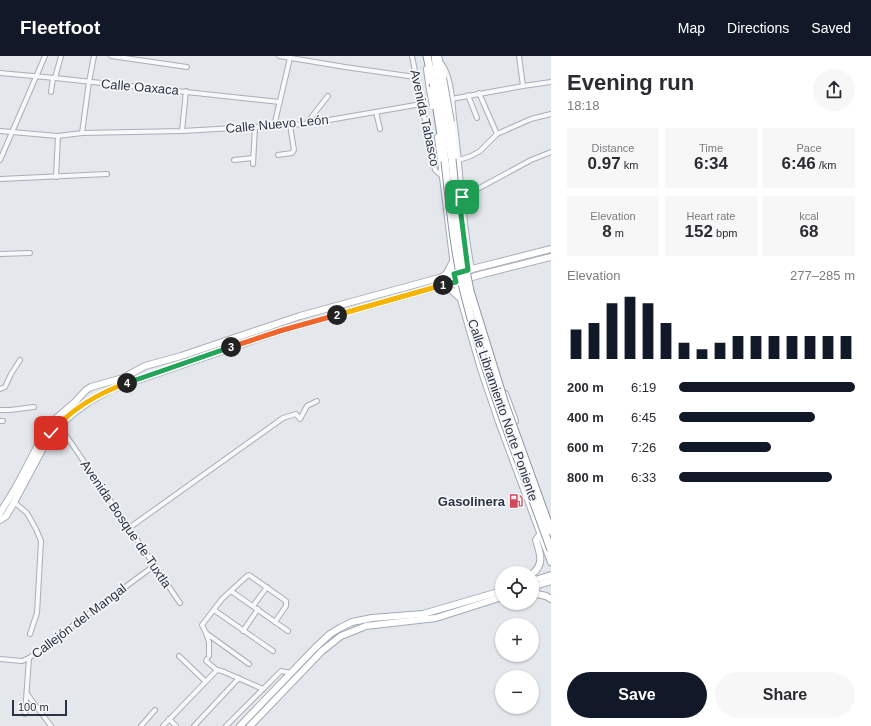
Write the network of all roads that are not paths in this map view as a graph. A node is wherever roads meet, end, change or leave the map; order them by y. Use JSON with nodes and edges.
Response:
{"nodes":[{"id":1,"x":45,"y":56,"type":"edge"},
{"id":2,"x":61,"y":56,"type":"edge"},
{"id":3,"x":94,"y":56,"type":"edge"},
{"id":4,"x":112,"y":56,"type":"edge"},
{"id":5,"x":279,"y":56,"type":"edge"},
{"id":6,"x":313,"y":56,"type":"edge"},
{"id":7,"x":412,"y":56,"type":"edge"},
{"id":8,"x":426,"y":56,"type":"edge"},
{"id":9,"x":435,"y":56,"type":"edge"},
{"id":10,"x":438,"y":56,"type":"edge"},
{"id":11,"x":519,"y":56,"type":"edge"},
{"id":12,"x":525,"y":56,"type":"edge"},
{"id":13,"x":290,"y":58,"type":"junction"},
{"id":14,"x":312,"y":62,"type":"junction"},
{"id":15,"x":440,"y":64,"type":"junction"},
{"id":16,"x":187,"y":67,"type":"dead end"},
{"id":17,"x":0,"y":73,"type":"edge"},
{"id":18,"x":36,"y":76,"type":"junction"},
{"id":19,"x":415,"y":77,"type":"junction"},
{"id":20,"x":54,"y":78,"type":"junction"},
{"id":21,"x":89,"y":82,"type":"junction"},
{"id":22,"x":551,"y":82,"type":"edge"},
{"id":23,"x":436,"y":83,"type":"junction"},
{"id":24,"x":523,"y":86,"type":"junction"},
{"id":25,"x":186,"y":91,"type":"junction"},
{"id":26,"x":51,"y":92,"type":"dead end"},
{"id":27,"x":479,"y":93,"type":"junction"},
{"id":28,"x":468,"y":95,"type":"junction"},
{"id":29,"x":328,"y":96,"type":"dead end"},
{"id":30,"x":451,"y":98,"type":"junction"},
{"id":31,"x":280,"y":102,"type":"junction"},
{"id":32,"x":422,"y":105,"type":"junction"},
{"id":33,"x":376,"y":112,"type":"junction"},
{"id":34,"x":551,"y":114,"type":"edge"},
{"id":35,"x":477,"y":118,"type":"dead end"},
{"id":36,"x":445,"y":122,"type":"junction"},
{"id":37,"x":306,"y":124,"type":"junction"},
{"id":38,"x":290,"y":125,"type":"junction"},
{"id":39,"x":274,"y":126,"type":"junction"},
{"id":40,"x":255,"y":127,"type":"junction"},
{"id":41,"x":380,"y":129,"type":"dead end"},
{"id":42,"x":182,"y":131,"type":"junction"},
{"id":43,"x":0,"y":132,"type":"edge"},
{"id":44,"x":12,"y":132,"type":"junction"},
{"id":45,"x":82,"y":133,"type":"junction"},
{"id":46,"x":497,"y":134,"type":"junction"},
{"id":47,"x":58,"y":136,"type":"junction"},
{"id":48,"x":551,"y":152,"type":"edge"},
{"id":49,"x":278,"y":155,"type":"dead end"},
{"id":50,"x":253,"y":158,"type":"junction"},
{"id":51,"x":0,"y":160,"type":"edge"},
{"id":52,"x":234,"y":160,"type":"dead end"},
{"id":53,"x":452,"y":160,"type":"junction"},
{"id":54,"x":253,"y":164,"type":"dead end"},
{"id":55,"x":108,"y":174,"type":"dead end"},
{"id":56,"x":442,"y":176,"type":"junction"},
{"id":57,"x":56,"y":177,"type":"junction"},
{"id":58,"x":0,"y":179,"type":"edge"},
{"id":59,"x":460,"y":198,"type":"junction"},
{"id":60,"x":551,"y":249,"type":"edge"},
{"id":61,"x":30,"y":253,"type":"dead end"},
{"id":62,"x":0,"y":254,"type":"edge"},
{"id":63,"x":551,"y":257,"type":"edge"},
{"id":64,"x":453,"y":262,"type":"junction"},
{"id":65,"x":470,"y":270,"type":"junction"},
{"id":66,"x":454,"y":274,"type":"junction"},
{"id":67,"x":441,"y":278,"type":"junction"},
{"id":68,"x":470,"y":278,"type":"junction"},
{"id":69,"x":456,"y":282,"type":"junction"},
{"id":70,"x":441,"y":286,"type":"junction"},
{"id":71,"x":462,"y":301,"type":"junction"},
{"id":72,"x":20,"y":360,"type":"dead end"},
{"id":73,"x":92,"y":386,"type":"junction"},
{"id":74,"x":0,"y":389,"type":"edge"},
{"id":75,"x":86,"y":390,"type":"junction"},
{"id":76,"x":97,"y":397,"type":"junction"},
{"id":77,"x":90,"y":401,"type":"junction"},
{"id":78,"x":317,"y":402,"type":"dead end"},
{"id":79,"x":34,"y":406,"type":"dead end"},
{"id":80,"x":0,"y":410,"type":"edge"},
{"id":81,"x":59,"y":425,"type":"junction"},
{"id":82,"x":14,"y":502,"type":"junction"},
{"id":83,"x":0,"y":513,"type":"edge"},
{"id":84,"x":0,"y":520,"type":"edge"},
{"id":85,"x":551,"y":522,"type":"edge"},
{"id":86,"x":129,"y":528,"type":"junction"},
{"id":87,"x":551,"y":531,"type":"edge"},
{"id":88,"x":540,"y":532,"type":"junction"},
{"id":89,"x":551,"y":550,"type":"edge"},
{"id":90,"x":551,"y":562,"type":"edge"},
{"id":91,"x":155,"y":565,"type":"junction"},
{"id":92,"x":539,"y":566,"type":"edge"},
{"id":93,"x":551,"y":575,"type":"edge"},
{"id":94,"x":539,"y":579,"type":"edge"},
{"id":95,"x":551,"y":581,"type":"edge"},
{"id":96,"x":539,"y":585,"type":"edge"},
{"id":97,"x":267,"y":587,"type":"junction"},
{"id":98,"x":495,"y":590,"type":"edge"},
{"id":99,"x":231,"y":591,"type":"junction"},
{"id":100,"x":539,"y":594,"type":"edge"},
{"id":101,"x":495,"y":595,"type":"edge"},
{"id":102,"x":491,"y":598,"type":"junction"},
{"id":103,"x":495,"y":598,"type":"edge"},
{"id":104,"x":551,"y":599,"type":"edge"},
{"id":105,"x":180,"y":602,"type":"dead end"},
{"id":106,"x":253,"y":606,"type":"junction"},
{"id":107,"x":258,"y":609,"type":"junction"},
{"id":108,"x":214,"y":610,"type":"junction"},
{"id":109,"x":275,"y":622,"type":"junction"},
{"id":110,"x":243,"y":631,"type":"junction"},
{"id":111,"x":288,"y":631,"type":"dead end"},
{"id":112,"x":206,"y":633,"type":"junction"},
{"id":113,"x":30,"y":634,"type":"dead end"},
{"id":114,"x":273,"y":651,"type":"dead end"},
{"id":115,"x":179,"y":656,"type":"dead end"},
{"id":116,"x":29,"y":658,"type":"junction"},
{"id":117,"x":0,"y":659,"type":"edge"},
{"id":118,"x":249,"y":664,"type":"dead end"},
{"id":119,"x":217,"y":670,"type":"junction"},
{"id":120,"x":291,"y":673,"type":"junction"},
{"id":121,"x":239,"y":678,"type":"junction"},
{"id":122,"x":205,"y":681,"type":"junction"},
{"id":123,"x":263,"y":689,"type":"junction"},
{"id":124,"x":26,"y":694,"type":"junction"},
{"id":125,"x":258,"y":707,"type":"junction"},
{"id":126,"x":155,"y":710,"type":"dead end"},
{"id":127,"x":263,"y":713,"type":"junction"},
{"id":128,"x":25,"y":714,"type":"dead end"},
{"id":129,"x":169,"y":720,"type":"junction"},
{"id":130,"x":51,"y":726,"type":"edge"},
{"id":131,"x":141,"y":726,"type":"edge"},
{"id":132,"x":163,"y":726,"type":"edge"},
{"id":133,"x":176,"y":726,"type":"edge"},
{"id":134,"x":194,"y":726,"type":"edge"},
{"id":135,"x":226,"y":726,"type":"edge"},
{"id":136,"x":240,"y":726,"type":"edge"},
{"id":137,"x":250,"y":726,"type":"edge"}],
"edges":[{"from":1,"to":18,"type":"street"},
{"from":2,"to":20,"type":"street"},
{"from":3,"to":21,"type":"street"},
{"from":4,"to":16,"type":"street"},
{"from":5,"to":13,"type":"street"},
{"from":6,"to":14,"type":"street"},
{"from":7,"to":19,"type":"street","name":"Avenida Tabasco"},
{"from":8,"to":23,"type":"highway","name":"Calle Libramiento Norte Poniente"},
{"from":9,"to":23,"type":"highway","name":"Calle Libramiento Norte Poniente"},
{"from":10,"to":15,"type":"main road","name":"Calle Libramiento Norte Poniente"},
{"from":11,"to":12,"type":"street"},
{"from":11,"to":24,"type":"street"},
{"from":13,"to":14,"type":"street"},
{"from":13,"to":31,"type":"street"},
{"from":14,"to":19,"type":"street"},
{"from":15,"to":23,"type":"main road","name":"Calle Libramiento Norte Poniente"},
{"from":15,"to":30,"type":"street"},
{"from":17,"to":18,"type":"street","name":"Calle Oaxaca"},
{"from":18,"to":20,"type":"street","name":"Calle Oaxaca"},
{"from":18,"to":44,"type":"street"},
{"from":19,"to":32,"type":"street","name":"Avenida Tabasco"},
{"from":20,"to":21,"type":"street","name":"Calle Oaxaca"},
{"from":20,"to":26,"type":"street"},
{"from":21,"to":25,"type":"street","name":"Calle Oaxaca"},
{"from":21,"to":45,"type":"street"},
{"from":22,"to":24,"type":"street","name":"Calle Nuevo León"},
{"from":23,"to":36,"type":"highway","name":"Calle Libramiento Norte Poniente","bridge":true},
{"from":23,"to":36,"type":"main road","name":"Calle Libramiento Norte Poniente","bridge":true},
{"from":23,"to":56,"type":"main road","name":"Calle Libramiento Norte Poniente","bridge":true},
{"from":24,"to":27,"type":"street","name":"Calle Nuevo León"},
{"from":25,"to":31,"type":"street","name":"Calle Oaxaca"},
{"from":25,"to":42,"type":"street"},
{"from":27,"to":28,"type":"street","name":"Calle Nuevo León"},
{"from":27,"to":46,"type":"street"},
{"from":28,"to":30,"type":"street","name":"Calle Nuevo León"},
{"from":28,"to":35,"type":"street"},
{"from":29,"to":37,"type":"street"},
{"from":30,"to":32,"type":"street","name":"Calle Nuevo León"},
{"from":30,"to":53,"type":"street"},
{"from":31,"to":39,"type":"street"},
{"from":32,"to":33,"type":"street","name":"Calle Nuevo León"},
{"from":32,"to":56,"type":"street","name":"Avenida Tabasco"},
{"from":33,"to":37,"type":"street","name":"Calle Nuevo León"},
{"from":33,"to":41,"type":"street"},
{"from":34,"to":46,"type":"street"},
{"from":36,"to":53,"type":"highway","name":"Calle Libramiento Norte Poniente"},
{"from":36,"to":59,"type":"main road","name":"Calle Libramiento Norte Poniente"},
{"from":37,"to":38,"type":"street","name":"Calle Nuevo León"},
{"from":38,"to":39,"type":"street","name":"Calle Nuevo León"},
{"from":38,"to":49,"type":"street"},
{"from":39,"to":40,"type":"street","name":"Calle Nuevo León"},
{"from":40,"to":42,"type":"street","name":"Calle Nuevo León"},
{"from":40,"to":50,"type":"street"},
{"from":42,"to":45,"type":"street","name":"Calle Nuevo León"},
{"from":43,"to":44,"type":"street","name":"Calle Nuevo León"},
{"from":44,"to":47,"type":"street","name":"Calle Nuevo León"},
{"from":44,"to":51,"type":"street"},
{"from":45,"to":47,"type":"street","name":"Calle Nuevo León"},
{"from":46,"to":53,"type":"street"},
{"from":47,"to":57,"type":"street"},
{"from":48,"to":59,"type":"street"},
{"from":50,"to":52,"type":"street"},
{"from":50,"to":54,"type":"street"},
{"from":53,"to":59,"type":"street"},
{"from":53,"to":87,"type":"highway","name":"Calle Libramiento Norte Poniente","bridge":true},
{"from":53,"to":89,"type":"highway","name":"Calle Libramiento Norte Poniente","bridge":true},
{"from":55,"to":57,"type":"street"},
{"from":56,"to":64,"type":"main road","name":"Calle Libramiento Norte Poniente"},
{"from":57,"to":58,"type":"street"},
{"from":59,"to":65,"type":"main road","name":"Calle Libramiento Norte Poniente"},
{"from":60,"to":65,"type":"main road"},
{"from":61,"to":62,"type":"street"},
{"from":63,"to":68,"type":"main road"},
{"from":64,"to":66,"type":"main road","name":"Calle Libramiento Norte Poniente"},
{"from":64,"to":67,"type":"main road"},
{"from":65,"to":66,"type":"main road"},
{"from":65,"to":68,"type":"main road","name":"Calle Libramiento Norte Poniente"},
{"from":66,"to":67,"type":"main road"},
{"from":66,"to":69,"type":"main road","name":"Calle Libramiento Norte Poniente"},
{"from":67,"to":73,"type":"main road"},
{"from":68,"to":69,"type":"main road"},
{"from":68,"to":85,"type":"main road","name":"Calle Libramiento Norte Poniente","bridge":true},
{"from":69,"to":70,"type":"main road"},
{"from":69,"to":71,"type":"main road","name":"Calle Libramiento Norte Poniente"},
{"from":70,"to":71,"type":"main road"},
{"from":70,"to":76,"type":"main road"},
{"from":71,"to":88,"type":"main road","name":"Calle Libramiento Norte Poniente"},
{"from":72,"to":74,"type":"street"},
{"from":73,"to":75,"type":"main road"},
{"from":73,"to":76,"type":"main road"},
{"from":75,"to":77,"type":"main road"},
{"from":75,"to":83,"type":"main road"},
{"from":76,"to":77,"type":"main road"},
{"from":77,"to":81,"type":"main road"},
{"from":78,"to":86,"type":"street"},
{"from":79,"to":80,"type":"street"},
{"from":81,"to":82,"type":"main road"},
{"from":81,"to":86,"type":"street","name":"Avenida Bosque de Tuxtla"},
{"from":82,"to":84,"type":"main road"},
{"from":82,"to":113,"type":"street"},
{"from":86,"to":91,"type":"street","name":"Avenida Bosque de Tuxtla"},
{"from":88,"to":90,"type":"main road","name":"Calle Libramiento Norte Poniente"},
{"from":88,"to":92,"type":"main road"},
{"from":91,"to":105,"type":"street","name":"Avenida Bosque de Tuxtla"},
{"from":91,"to":116,"type":"street","name":"Callejón del Mangal"},
{"from":93,"to":94,"type":"main road"},
{"from":95,"to":96,"type":"main road"},
{"from":97,"to":99,"type":"street"},
{"from":97,"to":106,"type":"street"},
{"from":97,"to":109,"type":"street"},
{"from":98,"to":102,"type":"main road"},
{"from":99,"to":106,"type":"street"},
{"from":99,"to":108,"type":"street"},
{"from":100,"to":104,"type":"main road"},
{"from":101,"to":102,"type":"main road"},
{"from":102,"to":103,"type":"main road"},
{"from":102,"to":120,"type":"main road"},
{"from":102,"to":127,"type":"main road"},
{"from":106,"to":107,"type":"street"},
{"from":107,"to":109,"type":"street"},
{"from":107,"to":110,"type":"street"},
{"from":108,"to":110,"type":"street"},
{"from":108,"to":112,"type":"street"},
{"from":109,"to":111,"type":"street"},
{"from":110,"to":114,"type":"street"},
{"from":112,"to":118,"type":"street"},
{"from":112,"to":119,"type":"street"},
{"from":115,"to":122,"type":"street"},
{"from":116,"to":117,"type":"street"},
{"from":116,"to":124,"type":"street","name":"Callejón del Mangal"},
{"from":119,"to":121,"type":"street"},
{"from":119,"to":122,"type":"street"},
{"from":120,"to":123,"type":"street"},
{"from":120,"to":125,"type":"main road"},
{"from":121,"to":123,"type":"street"},
{"from":121,"to":134,"type":"street"},
{"from":122,"to":129,"type":"street"},
{"from":123,"to":135,"type":"street"},
{"from":124,"to":128,"type":"street","name":"Callejón del Mangal"},
{"from":124,"to":130,"type":"street"},
{"from":125,"to":127,"type":"main road"},
{"from":125,"to":136,"type":"main road"},
{"from":126,"to":131,"type":"street"},
{"from":127,"to":137,"type":"main road"},
{"from":129,"to":132,"type":"street"},
{"from":129,"to":133,"type":"street"}]}
